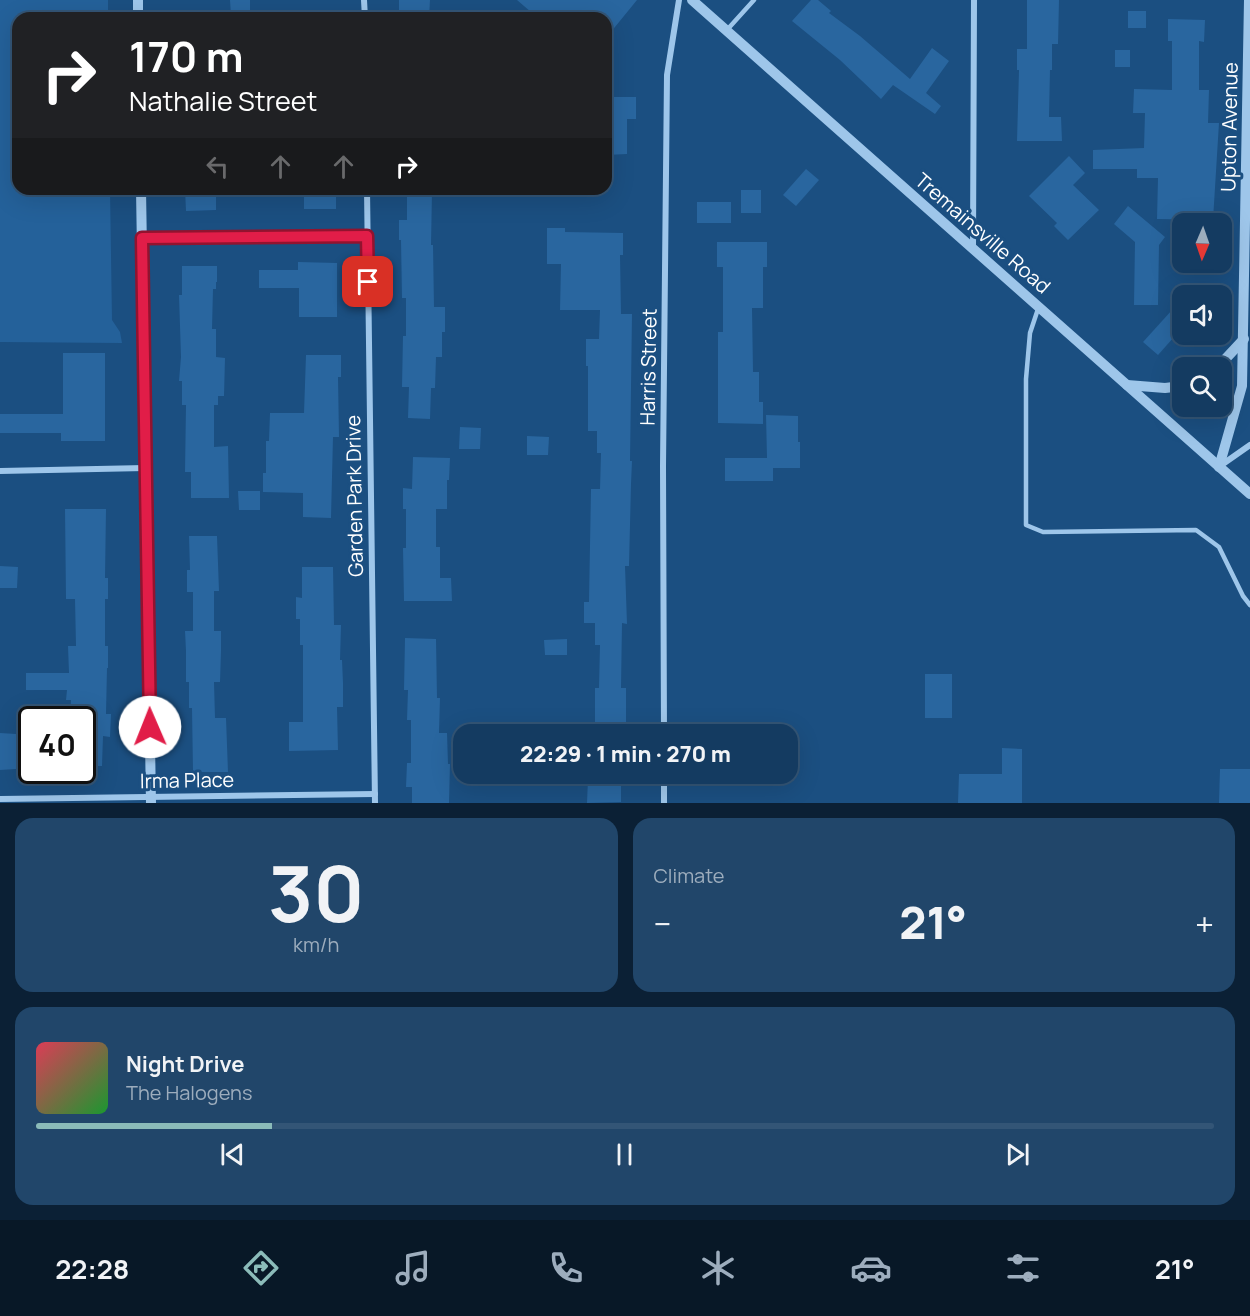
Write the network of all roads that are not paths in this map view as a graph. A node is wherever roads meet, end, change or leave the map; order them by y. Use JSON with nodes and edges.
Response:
{"nodes":[{"id":1,"x":679,"y":0,"type":"edge"},
{"id":2,"x":692,"y":0,"type":"edge"},
{"id":3,"x":754,"y":0,"type":"edge"},
{"id":4,"x":974,"y":0,"type":"edge"},
{"id":5,"x":1249,"y":0,"type":"edge"},
{"id":6,"x":726,"y":30,"type":"junction"},
{"id":7,"x":141,"y":195,"type":"edge"},
{"id":8,"x":367,"y":195,"type":"edge"},
{"id":9,"x":367,"y":236,"type":"junction"},
{"id":10,"x":142,"y":238,"type":"junction"},
{"id":11,"x":973,"y":247,"type":"junction"},
{"id":12,"x":1039,"y":306,"type":"junction"},
{"id":13,"x":1244,"y":339,"type":"junction"},
{"id":14,"x":1227,"y":357,"type":"edge"},
{"id":15,"x":1247,"y":369,"type":"edge"},
{"id":16,"x":1127,"y":385,"type":"junction"},
{"id":17,"x":1172,"y":387,"type":"edge"},
{"id":18,"x":1250,"y":445,"type":"edge"},
{"id":19,"x":1219,"y":467,"type":"junction"},
{"id":20,"x":145,"y":468,"type":"junction"},
{"id":21,"x":0,"y":471,"type":"edge"},
{"id":22,"x":1250,"y":494,"type":"edge"},
{"id":23,"x":1250,"y":605,"type":"edge"},
{"id":24,"x":663,"y":724,"type":"edge"},
{"id":25,"x":664,"y":784,"type":"edge"},
{"id":26,"x":375,"y":794,"type":"junction"},
{"id":27,"x":0,"y":799,"type":"edge"},
{"id":28,"x":151,"y":800,"type":"edge"},
{"id":29,"x":375,"y":803,"type":"edge"},
{"id":30,"x":664,"y":803,"type":"edge"}],
"edges":[{"from":1,"to":24,"type":"street","name":"Harris Street"},
{"from":2,"to":6,"type":"street","name":"Tremainsville Road"},
{"from":3,"to":6,"type":"lane"},
{"from":4,"to":11,"type":"street"},
{"from":5,"to":13,"type":"street","name":"Upton Avenue"},
{"from":6,"to":11,"type":"street","name":"Tremainsville Road"},
{"from":7,"to":10,"type":"street"},
{"from":8,"to":9,"type":"street","name":"Garden Park Drive"},
{"from":9,"to":10,"type":"street"},
{"from":9,"to":26,"type":"street","name":"Garden Park Drive"},
{"from":10,"to":20,"type":"street"},
{"from":11,"to":12,"type":"street","name":"Tremainsville Road"},
{"from":12,"to":16,"type":"street","name":"Tremainsville Road"},
{"from":12,"to":23,"type":"lane"},
{"from":13,"to":14,"type":"street"},
{"from":13,"to":15,"type":"street","name":"Upton Avenue"},
{"from":15,"to":19,"type":"street","name":"Upton Avenue"},
{"from":16,"to":17,"type":"street"},
{"from":16,"to":19,"type":"street","name":"Tremainsville Road"},
{"from":18,"to":19,"type":"street"},
{"from":19,"to":22,"type":"street","name":"Tremainsville Road"},
{"from":20,"to":21,"type":"street"},
{"from":20,"to":28,"type":"street"},
{"from":25,"to":30,"type":"street"},
{"from":26,"to":28,"type":"street","name":"Irma Place"},
{"from":26,"to":29,"type":"street","name":"Garden Park Drive"},
{"from":27,"to":28,"type":"street","name":"Irma Place"}]}
